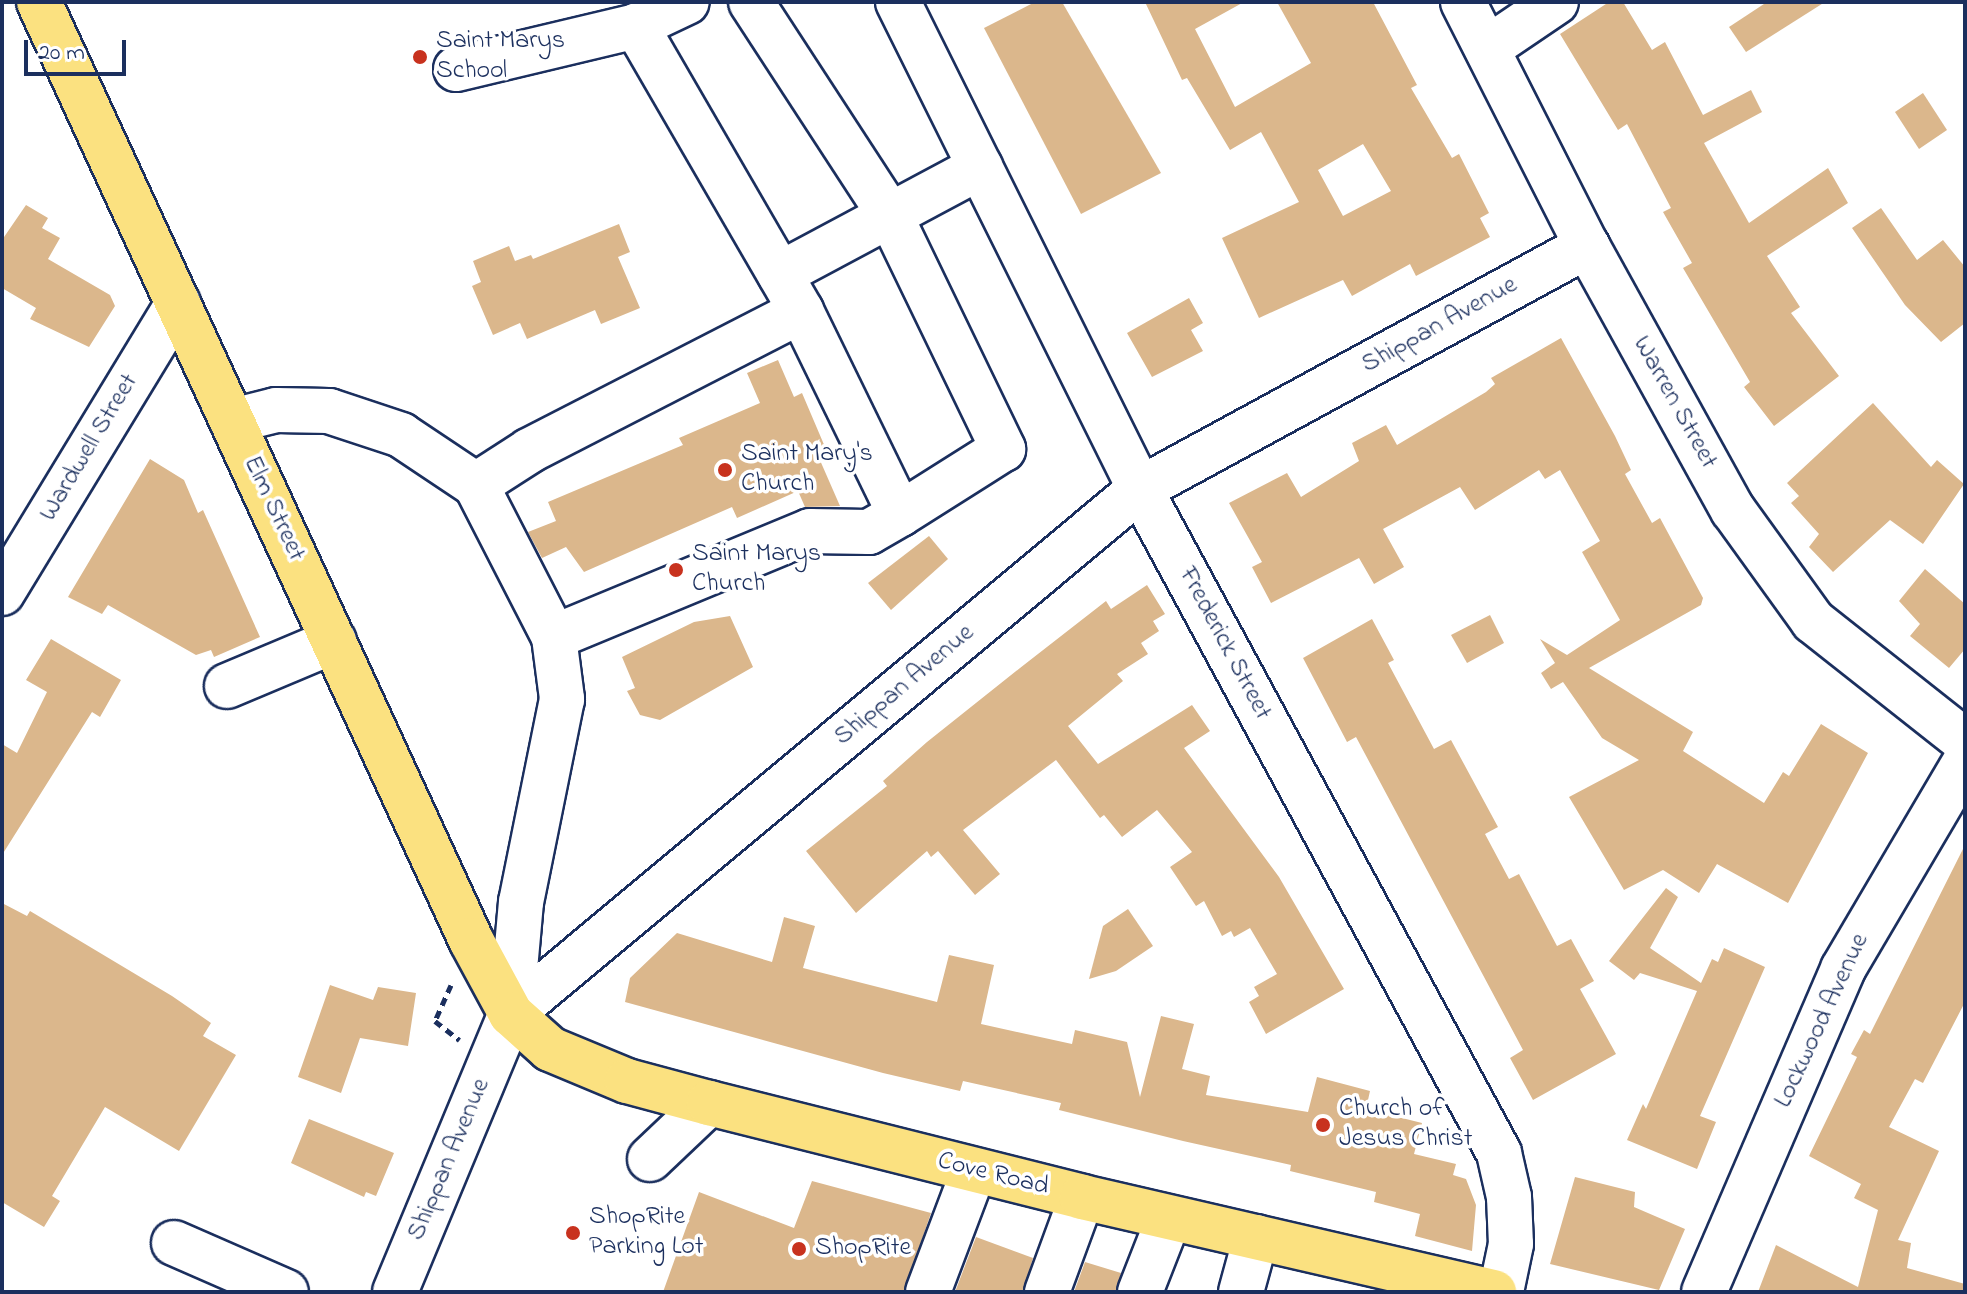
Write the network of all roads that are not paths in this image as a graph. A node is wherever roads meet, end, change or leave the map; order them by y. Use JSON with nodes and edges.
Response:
{"nodes":[{"id":1,"x":39,"y":2,"type":"edge"},
{"id":2,"x":687,"y":2,"type":"edge"},
{"id":3,"x":751,"y":2,"type":"edge"},
{"id":4,"x":898,"y":2,"type":"edge"},
{"id":5,"x":1463,"y":2,"type":"edge"},
{"id":6,"x":1556,"y":2,"type":"edge"},
{"id":7,"x":636,"y":26,"type":"junction"},
{"id":8,"x":1488,"y":48,"type":"junction"},
{"id":9,"x":456,"y":69,"type":"dead end"},
{"id":10,"x":980,"y":167,"type":"junction"},
{"id":11,"x":891,"y":217,"type":"junction"},
{"id":12,"x":1587,"y":246,"type":"junction"},
{"id":13,"x":790,"y":292,"type":"junction"},
{"id":14,"x":178,"y":303,"type":"junction"},
{"id":15,"x":232,"y":421,"type":"junction"},
{"id":16,"x":476,"y":485,"type":"junction"},
{"id":17,"x":1140,"y":489,"type":"junction"},
{"id":18,"x":900,"y":514,"type":"junction"},
{"id":19,"x":2,"y":593,"type":"edge"},
{"id":20,"x":554,"y":637,"type":"junction"},
{"id":21,"x":334,"y":641,"type":"junction"},
{"id":22,"x":227,"y":686,"type":"dead end"},
{"id":23,"x":1965,"y":741,"type":"edge"},
{"id":24,"x":1965,"y":762,"type":"edge"},
{"id":25,"x":511,"y":1014,"type":"junction"},
{"id":26,"x":709,"y":1103,"type":"junction"},
{"id":27,"x":650,"y":1159,"type":"dead end"},
{"id":28,"x":974,"y":1170,"type":"junction"},
{"id":29,"x":1082,"y":1197,"type":"junction"},
{"id":30,"x":1169,"y":1218,"type":"junction"},
{"id":31,"x":1256,"y":1237,"type":"junction"},
{"id":32,"x":174,"y":1243,"type":"dead end"},
{"id":33,"x":286,"y":1292,"type":"edge"},
{"id":34,"x":395,"y":1292,"type":"edge"},
{"id":35,"x":928,"y":1292,"type":"edge"},
{"id":36,"x":1047,"y":1292,"type":"edge"},
{"id":37,"x":1140,"y":1292,"type":"edge"},
{"id":38,"x":1241,"y":1292,"type":"edge"},
{"id":39,"x":1494,"y":1292,"type":"edge"},
{"id":40,"x":1501,"y":1292,"type":"edge"},
{"id":41,"x":1704,"y":1292,"type":"edge"}],
"edges":[{"from":1,"to":14,"type":"main road","name":"Elm Street"},
{"from":2,"to":7,"type":"street"},
{"from":3,"to":11,"type":"street"},
{"from":4,"to":10,"type":"street","name":"Frederick Street"},
{"from":5,"to":8,"type":"street","name":"Warren Street"},
{"from":6,"to":8,"type":"street"},
{"from":7,"to":9,"type":"street"},
{"from":7,"to":13,"type":"street"},
{"from":8,"to":12,"type":"street","name":"Warren Street"},
{"from":10,"to":11,"type":"street"},
{"from":10,"to":17,"type":"street","name":"Frederick Street"},
{"from":11,"to":13,"type":"street"},
{"from":11,"to":18,"type":"street"},
{"from":12,"to":17,"type":"street","name":"Shippan Avenue"},
{"from":12,"to":23,"type":"street","name":"Warren Street"},
{"from":13,"to":16,"type":"street"},
{"from":13,"to":18,"type":"street"},
{"from":14,"to":15,"type":"main road","name":"Elm Street"},
{"from":14,"to":19,"type":"street","name":"Wardwell Street"},
{"from":15,"to":16,"type":"street"},
{"from":15,"to":21,"type":"main road","name":"Elm Street"},
{"from":16,"to":20,"type":"street"},
{"from":17,"to":25,"type":"street","name":"Shippan Avenue"},
{"from":17,"to":40,"type":"street","name":"Frederick Street"},
{"from":18,"to":20,"type":"street"},
{"from":20,"to":25,"type":"street"},
{"from":21,"to":22,"type":"street"},
{"from":21,"to":25,"type":"main road","name":"Elm Street"},
{"from":24,"to":41,"type":"street","name":"Lockwood Avenue"},
{"from":25,"to":26,"type":"main road","name":"Cove Road"},
{"from":25,"to":34,"type":"street","name":"Shippan Avenue"},
{"from":26,"to":27,"type":"street"},
{"from":26,"to":28,"type":"main road","name":"Cove Road"},
{"from":28,"to":29,"type":"main road","name":"Cove Road"},
{"from":28,"to":35,"type":"street"},
{"from":29,"to":30,"type":"main road","name":"Cove Road"},
{"from":29,"to":36,"type":"street"},
{"from":30,"to":31,"type":"main road","name":"Cove Road"},
{"from":30,"to":37,"type":"street"},
{"from":31,"to":38,"type":"street"},
{"from":31,"to":39,"type":"main road","name":"Cove Road"},
{"from":32,"to":33,"type":"street"}]}
